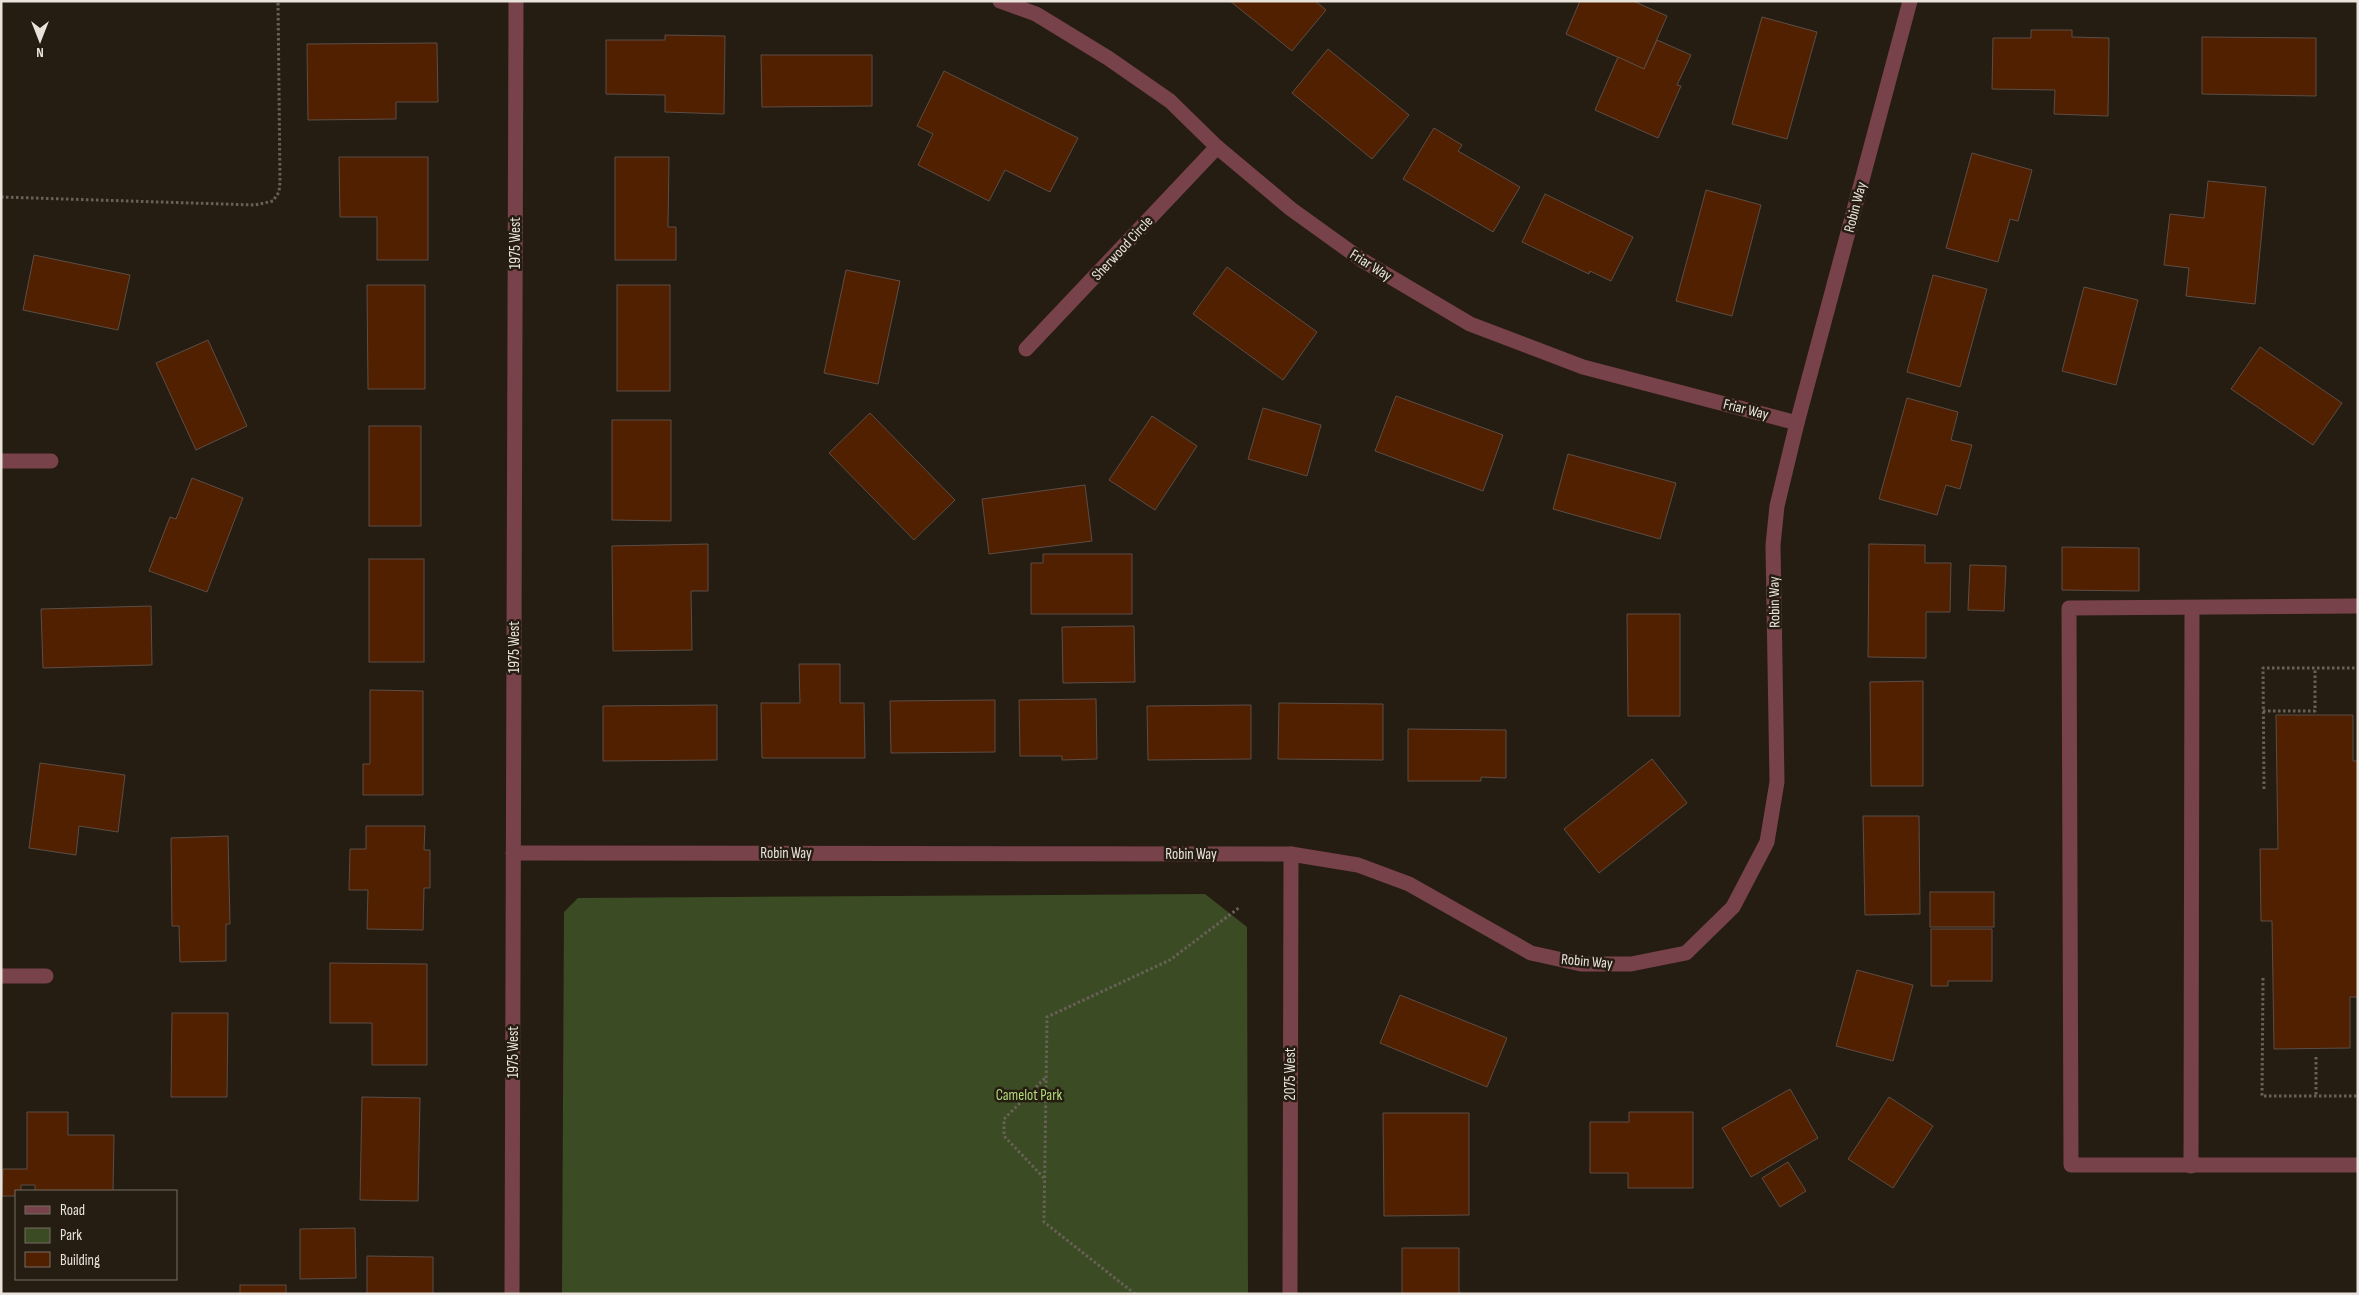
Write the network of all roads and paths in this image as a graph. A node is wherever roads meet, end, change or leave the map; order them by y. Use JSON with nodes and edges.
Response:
{"nodes":[{"id":1,"x":278,"y":1,"type":"edge"},
{"id":2,"x":516,"y":1,"type":"edge"},
{"id":3,"x":1000,"y":1,"type":"edge"},
{"id":4,"x":1910,"y":1,"type":"edge"},
{"id":5,"x":1218,"y":147,"type":"junction"},
{"id":6,"x":1,"y":197,"type":"edge"},
{"id":7,"x":1026,"y":349,"type":"dead end"},
{"id":8,"x":1797,"y":423,"type":"junction"},
{"id":9,"x":1,"y":461,"type":"edge"},
{"id":10,"x":50,"y":461,"type":"dead end"},
{"id":11,"x":2358,"y":606,"type":"edge"},
{"id":12,"x":2192,"y":608,"type":"junction"},
{"id":13,"x":2315,"y":668,"type":"junction"},
{"id":14,"x":2358,"y":668,"type":"edge"},
{"id":15,"x":2263,"y":711,"type":"junction"},
{"id":16,"x":2264,"y":789,"type":"dead end"},
{"id":17,"x":513,"y":852,"type":"junction"},
{"id":18,"x":1291,"y":854,"type":"junction"},
{"id":19,"x":1240,"y":907,"type":"dead end"},
{"id":20,"x":1,"y":976,"type":"edge"},
{"id":21,"x":46,"y":976,"type":"dead end"},
{"id":22,"x":2263,"y":978,"type":"dead end"},
{"id":23,"x":2316,"y":1057,"type":"dead end"},
{"id":24,"x":1046,"y":1077,"type":"junction"},
{"id":25,"x":2316,"y":1096,"type":"junction"},
{"id":26,"x":2358,"y":1096,"type":"edge"},
{"id":27,"x":2358,"y":1165,"type":"edge"},
{"id":28,"x":2191,"y":1166,"type":"junction"},
{"id":29,"x":1044,"y":1178,"type":"junction"},
{"id":30,"x":512,"y":1294,"type":"edge"},
{"id":31,"x":1135,"y":1294,"type":"edge"},
{"id":32,"x":1290,"y":1294,"type":"edge"}],
"edges":[{"from":1,"to":6,"type":"path"},
{"from":2,"to":17,"type":"street","name":"1975 West"},
{"from":3,"to":5,"type":"street","name":"Friar Way"},
{"from":4,"to":8,"type":"street","name":"Robin Way"},
{"from":5,"to":7,"type":"street","name":"Sherwood Circle"},
{"from":5,"to":8,"type":"street","name":"Friar Way"},
{"from":8,"to":18,"type":"street","name":"Robin Way"},
{"from":9,"to":10,"type":"street"},
{"from":11,"to":12,"type":"street"},
{"from":12,"to":28,"type":"street"},
{"from":12,"to":28,"type":"street"},
{"from":13,"to":14,"type":"path"},
{"from":13,"to":15,"type":"path"},
{"from":13,"to":15,"type":"path"},
{"from":15,"to":16,"type":"path"},
{"from":17,"to":18,"type":"street","name":"Robin Way"},
{"from":17,"to":30,"type":"street","name":"1975 West"},
{"from":18,"to":32,"type":"street","name":"2075 West"},
{"from":19,"to":24,"type":"path"},
{"from":20,"to":21,"type":"street"},
{"from":22,"to":25,"type":"path"},
{"from":23,"to":25,"type":"path"},
{"from":24,"to":29,"type":"path"},
{"from":24,"to":29,"type":"path"},
{"from":25,"to":26,"type":"path"},
{"from":27,"to":28,"type":"street"},
{"from":29,"to":31,"type":"path"}]}
